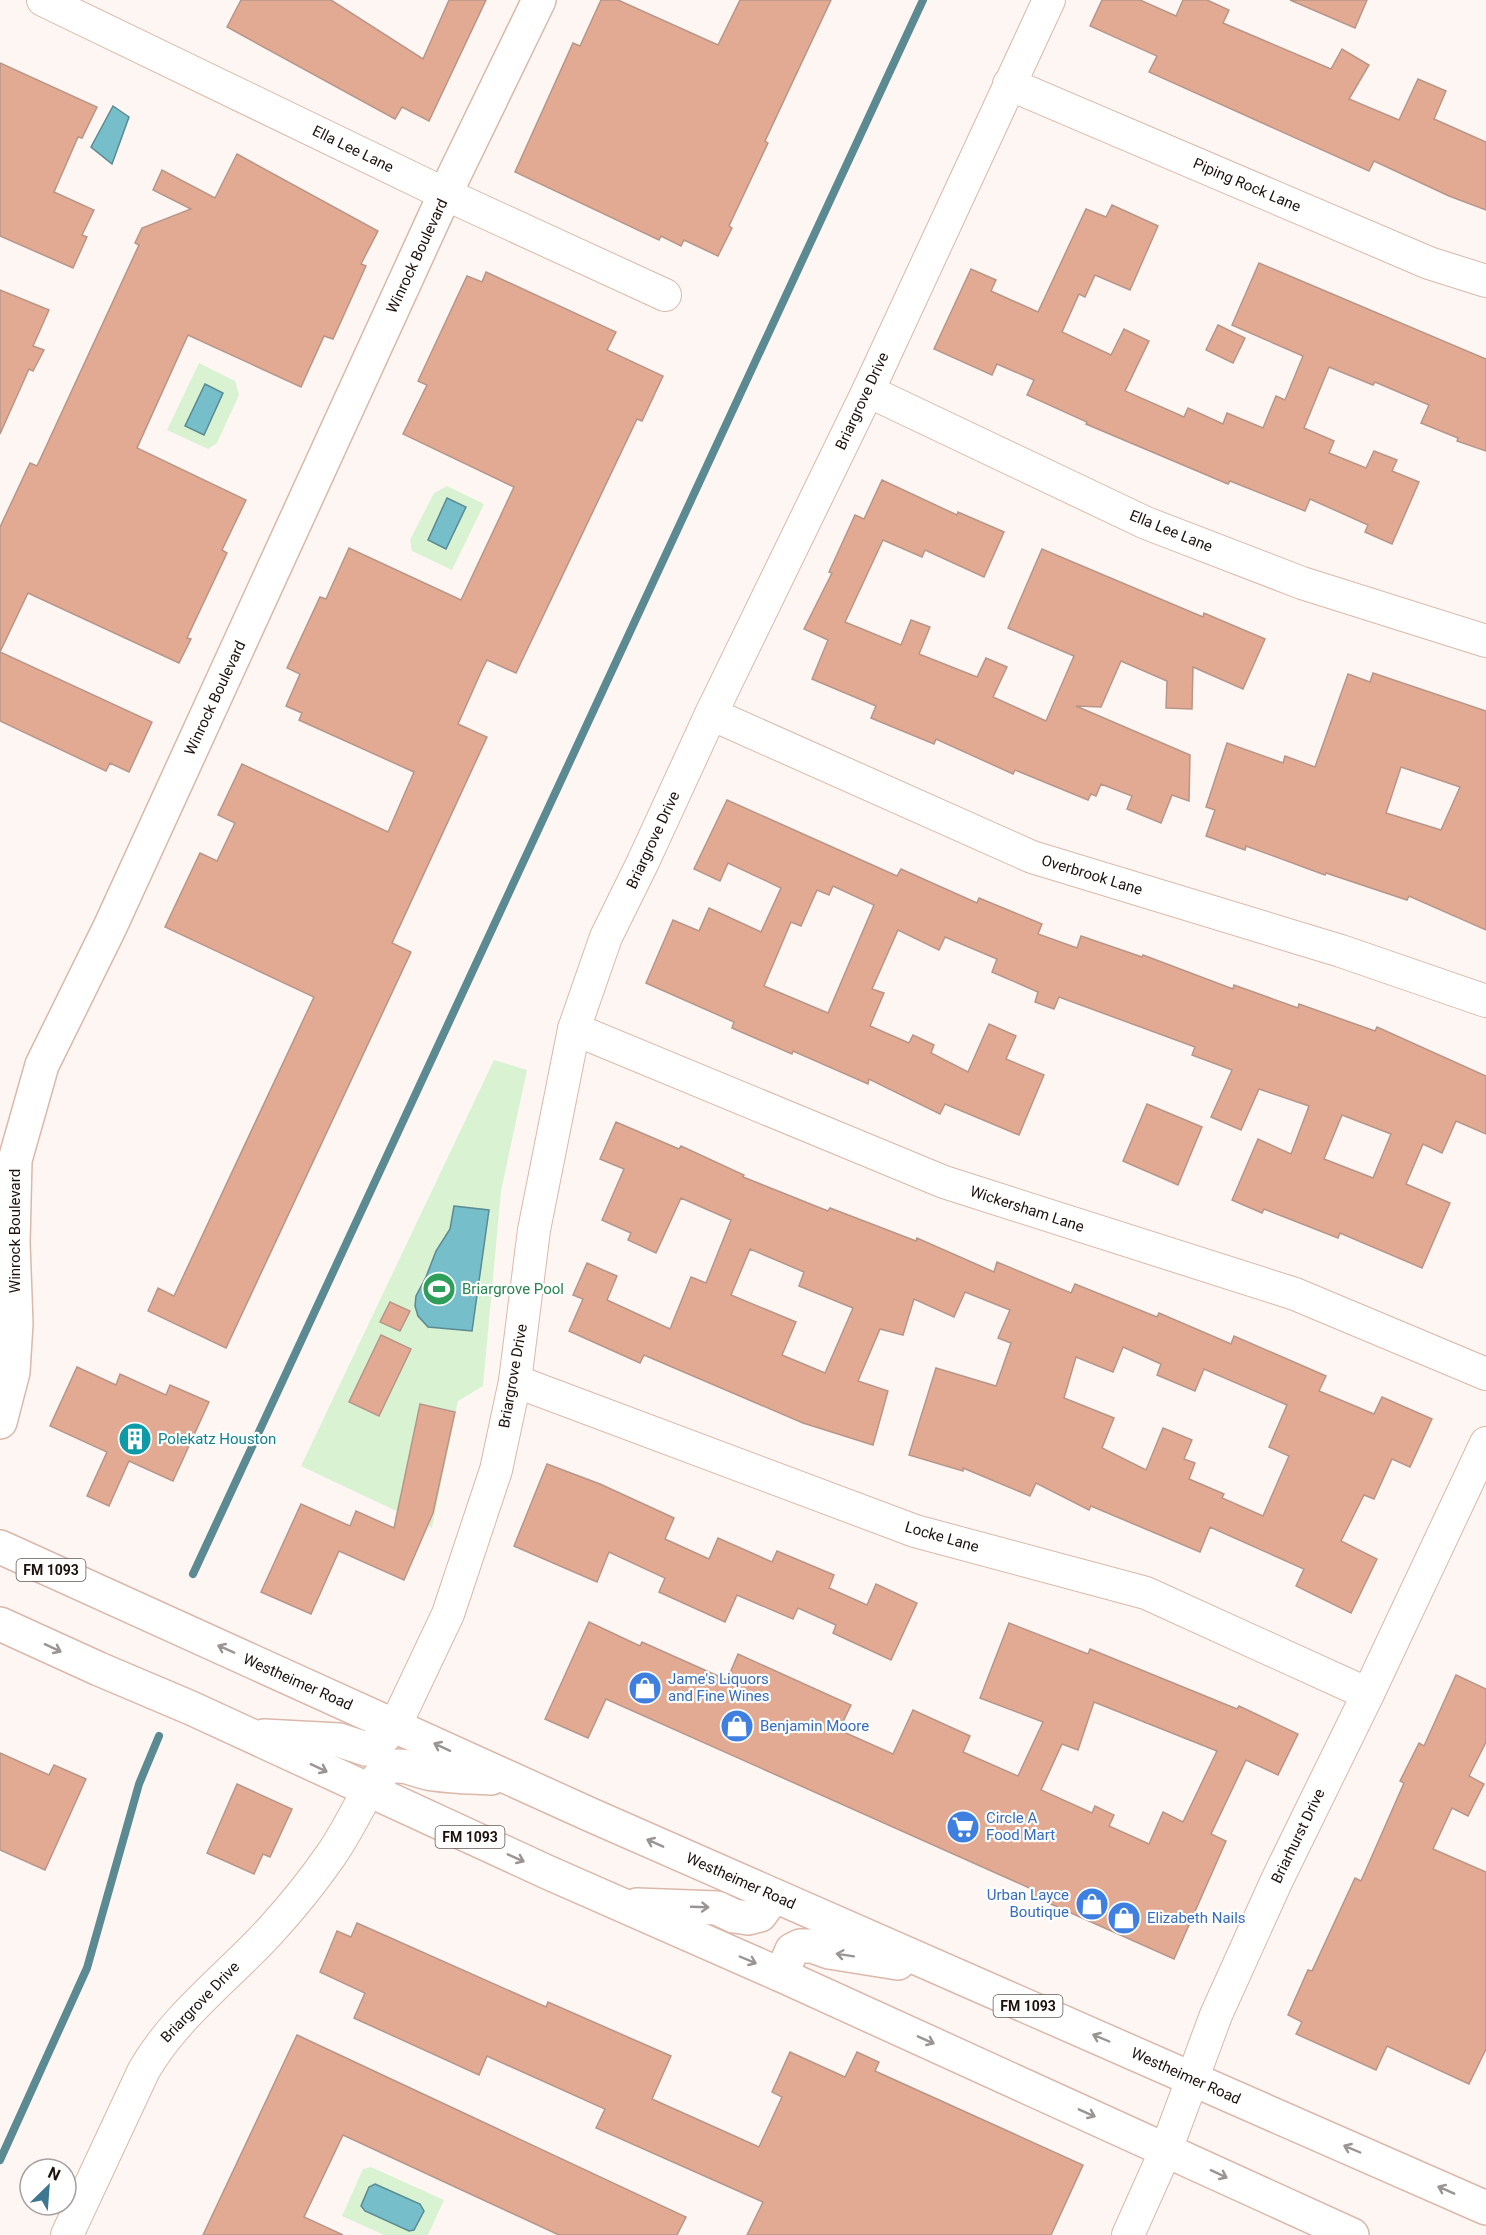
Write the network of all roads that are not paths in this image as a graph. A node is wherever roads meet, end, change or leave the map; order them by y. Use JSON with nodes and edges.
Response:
{"nodes":[{"id":1,"x":43,"y":0,"type":"edge"},
{"id":2,"x":539,"y":0,"type":"edge"},
{"id":3,"x":1049,"y":0,"type":"edge"},
{"id":4,"x":1009,"y":84,"type":"junction"},
{"id":5,"x":445,"y":194,"type":"junction"},
{"id":6,"x":1486,"y":281,"type":"edge"},
{"id":7,"x":665,"y":295,"type":"dead end"},
{"id":8,"x":868,"y":391,"type":"junction"},
{"id":9,"x":1486,"y":641,"type":"edge"},
{"id":10,"x":711,"y":714,"type":"junction"},
{"id":11,"x":1486,"y":1001,"type":"edge"},
{"id":12,"x":574,"y":1029,"type":"junction"},
{"id":13,"x":1486,"y":1374,"type":"edge"},
{"id":14,"x":515,"y":1381,"type":"junction"},
{"id":15,"x":0,"y":1422,"type":"edge"},
{"id":16,"x":1486,"y":1443,"type":"edge"},
{"id":17,"x":0,"y":1547,"type":"edge"},
{"id":18,"x":0,"y":1624,"type":"edge"},
{"id":19,"x":1368,"y":1694,"type":"junction"},
{"id":20,"x":395,"y":1726,"type":"junction"},
{"id":21,"x":247,"y":1735,"type":"junction"},
{"id":22,"x":514,"y":1780,"type":"junction"},
{"id":23,"x":368,"y":1791,"type":"junction"},
{"id":24,"x":774,"y":1896,"type":"junction"},
{"id":25,"x":620,"y":1904,"type":"junction"},
{"id":26,"x":944,"y":1970,"type":"junction"},
{"id":27,"x":781,"y":1975,"type":"junction"},
{"id":28,"x":1192,"y":2080,"type":"junction"},
{"id":29,"x":1166,"y":2150,"type":"junction"},
{"id":30,"x":1486,"y":2208,"type":"edge"},
{"id":31,"x":67,"y":2235,"type":"edge"},
{"id":32,"x":1128,"y":2235,"type":"edge"},
{"id":33,"x":1352,"y":2235,"type":"edge"}],
"edges":[{"from":1,"to":5,"type":"street","name":"Ella Lee Lane"},
{"from":2,"to":5,"type":"main road","name":"Winrock Boulevard"},
{"from":3,"to":4,"type":"street","name":"Briargrove Drive"},
{"from":4,"to":6,"type":"street","name":"Piping Rock Lane"},
{"from":4,"to":8,"type":"street","name":"Briargrove Drive"},
{"from":5,"to":7,"type":"street","name":"Ella Lee Lane"},
{"from":5,"to":15,"type":"main road","name":"Winrock Boulevard"},
{"from":8,"to":9,"type":"street","name":"Ella Lee Lane"},
{"from":8,"to":10,"type":"street","name":"Briargrove Drive"},
{"from":10,"to":11,"type":"street","name":"Overbrook Lane"},
{"from":10,"to":12,"type":"street","name":"Briargrove Drive"},
{"from":12,"to":13,"type":"street","name":"Wickersham Lane"},
{"from":12,"to":14,"type":"street","name":"Briargrove Drive"},
{"from":14,"to":19,"type":"street","name":"Locke Lane"},
{"from":14,"to":20,"type":"street","name":"Briargrove Drive"},
{"from":16,"to":19,"type":"street","name":"Briarhurst Drive"},
{"from":20,"to":17,"type":"main road","name":"Westheimer Road","number":"FM 1093","one_way":true},
{"from":18,"to":21,"type":"main road","number":"FM 1093","one_way":true},
{"from":19,"to":28,"type":"street","name":"Briarhurst Drive"},
{"from":20,"to":21,"type":"main road"},
{"from":22,"to":20,"type":"main road","name":"Westheimer Road","number":"FM 1093","one_way":true},
{"from":21,"to":23,"type":"main road","number":"FM 1093","one_way":true},
{"from":22,"to":23,"type":"main road"},
{"from":24,"to":22,"type":"main road","name":"Westheimer Road","number":"FM 1093","one_way":true},
{"from":23,"to":25,"type":"main road","number":"FM 1093","one_way":true},
{"from":23,"to":31,"type":"street","name":"Briargrove Drive"},
{"from":25,"to":24,"type":"main road","one_way":true},
{"from":24,"to":26,"type":"main road","name":"Westheimer Road","number":"FM 1093"},
{"from":25,"to":27,"type":"main road","number":"FM 1093","one_way":true},
{"from":26,"to":27,"type":"main road","one_way":true},
{"from":28,"to":26,"type":"main road","name":"Westheimer Road","number":"FM 1093","one_way":true},
{"from":27,"to":29,"type":"main road","number":"FM 1093","one_way":true},
{"from":28,"to":29,"type":"street","name":"Briarhurst Drive"},
{"from":30,"to":28,"type":"main road","name":"Westheimer Road","number":"FM 1093","one_way":true},
{"from":29,"to":32,"type":"street","name":"Briarhurst Drive"},
{"from":29,"to":33,"type":"main road","number":"FM 1093","one_way":true}]}
